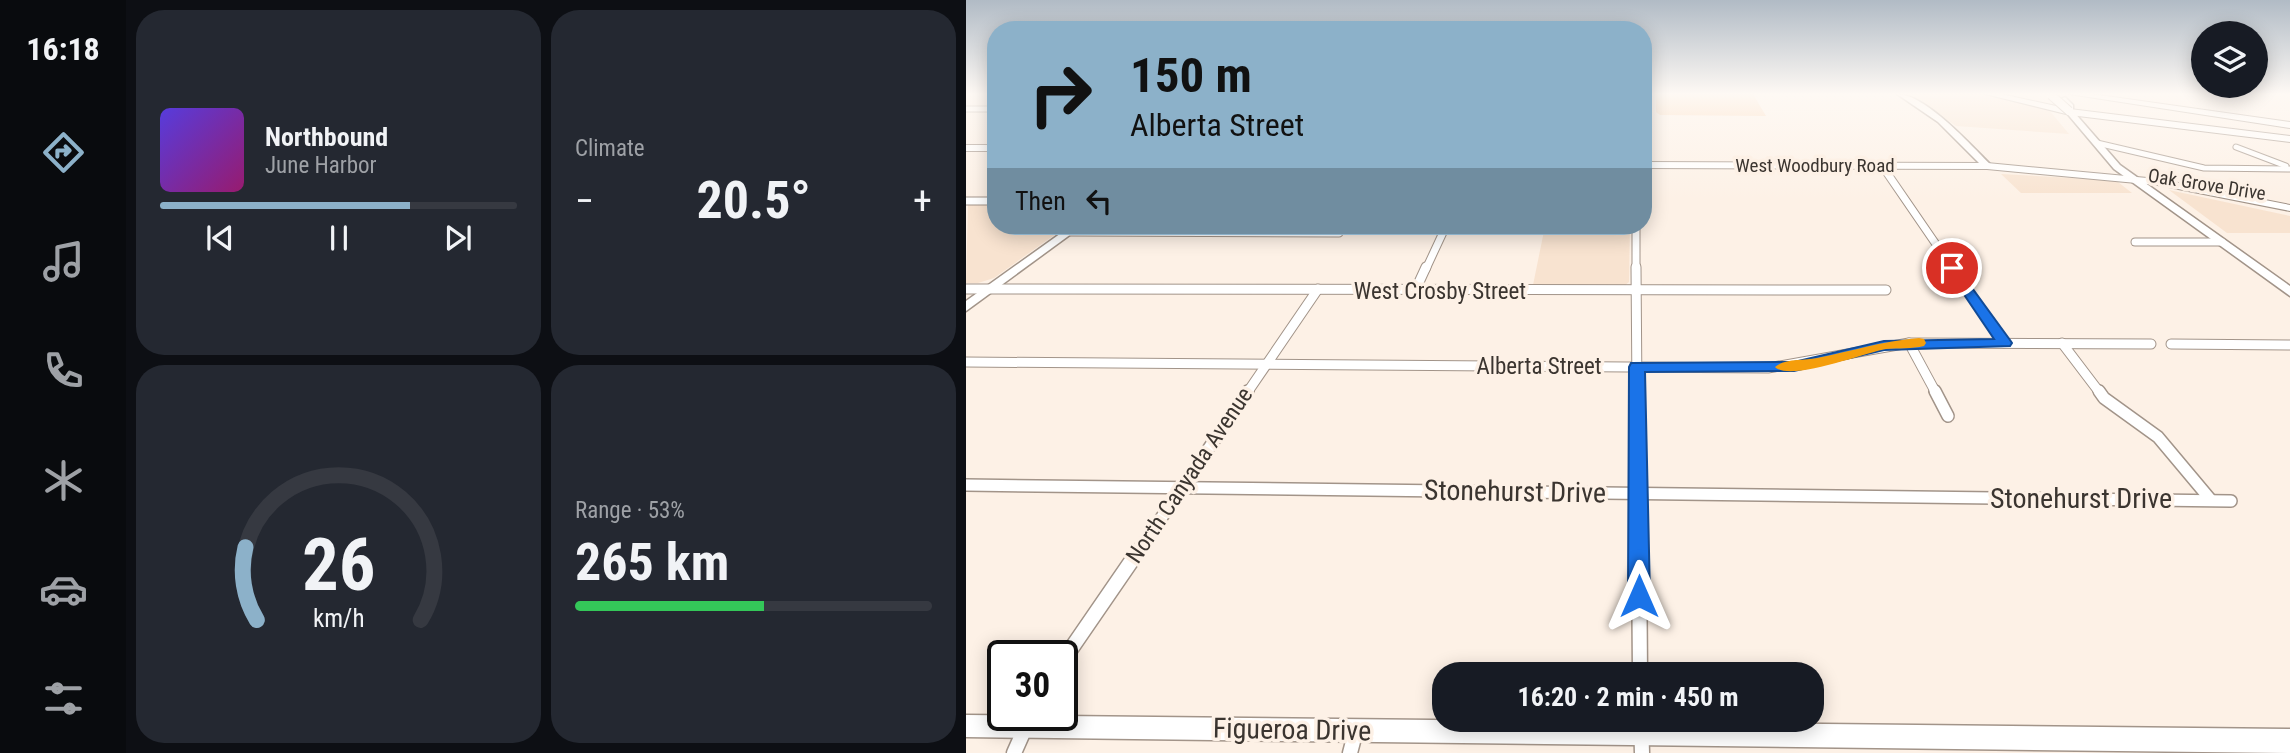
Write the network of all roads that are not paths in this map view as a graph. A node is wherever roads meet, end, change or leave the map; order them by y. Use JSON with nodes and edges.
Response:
{"nodes":[{"id":1,"x":1950,"y":129,"type":"edge"},
{"id":2,"x":2085,"y":129,"type":"edge"},
{"id":3,"x":2213,"y":129,"type":"edge"},
{"id":4,"x":2290,"y":139,"type":"edge"},
{"id":5,"x":2096,"y":143,"type":"junction"},
{"id":6,"x":966,"y":146,"type":"edge"},
{"id":7,"x":987,"y":146,"type":"edge"},
{"id":8,"x":2236,"y":147,"type":"dead end"},
{"id":9,"x":1652,"y":165,"type":"edge"},
{"id":10,"x":1882,"y":166,"type":"junction"},
{"id":11,"x":1987,"y":166,"type":"junction"},
{"id":12,"x":2290,"y":168,"type":"edge"},
{"id":13,"x":2123,"y":171,"type":"junction"},
{"id":14,"x":2134,"y":179,"type":"junction"},
{"id":15,"x":2290,"y":199,"type":"edge"},
{"id":16,"x":966,"y":201,"type":"edge"},
{"id":17,"x":987,"y":201,"type":"edge"},
{"id":18,"x":2290,"y":208,"type":"edge"},
{"id":19,"x":1066,"y":235,"type":"edge"},
{"id":20,"x":1442,"y":235,"type":"edge"},
{"id":21,"x":1636,"y":235,"type":"edge"},
{"id":22,"x":2135,"y":242,"type":"dead end"},
{"id":23,"x":2222,"y":242,"type":"junction"},
{"id":24,"x":993,"y":288,"type":"junction"},
{"id":25,"x":966,"y":289,"type":"edge"},
{"id":26,"x":1318,"y":289,"type":"junction"},
{"id":27,"x":1637,"y":290,"type":"junction"},
{"id":28,"x":1886,"y":290,"type":"dead end"},
{"id":29,"x":1415,"y":291,"type":"junction"},
{"id":30,"x":2290,"y":292,"type":"edge"},
{"id":31,"x":966,"y":307,"type":"edge"},
{"id":32,"x":1909,"y":343,"type":"junction"},
{"id":33,"x":2004,"y":343,"type":"junction"},
{"id":34,"x":2062,"y":344,"type":"junction"},
{"id":35,"x":2151,"y":344,"type":"dead end"},
{"id":36,"x":2171,"y":344,"type":"dead end"},
{"id":37,"x":2290,"y":345,"type":"edge"},
{"id":38,"x":966,"y":362,"type":"edge"},
{"id":39,"x":1265,"y":365,"type":"junction"},
{"id":40,"x":1637,"y":367,"type":"junction"},
{"id":41,"x":1948,"y":416,"type":"dead end"},
{"id":42,"x":966,"y":485,"type":"edge"},
{"id":43,"x":1181,"y":487,"type":"junction"},
{"id":44,"x":1639,"y":492,"type":"junction"},
{"id":45,"x":2210,"y":499,"type":"junction"},
{"id":46,"x":2231,"y":501,"type":"dead end"},
{"id":47,"x":1077,"y":640,"type":"edge"},
{"id":48,"x":1640,"y":662,"type":"edge"},
{"id":49,"x":1078,"y":722,"type":"edge"},
{"id":50,"x":987,"y":724,"type":"edge"},
{"id":51,"x":966,"y":726,"type":"edge"},
{"id":52,"x":1356,"y":730,"type":"junction"},
{"id":53,"x":1024,"y":731,"type":"edge"},
{"id":54,"x":1642,"y":736,"type":"edge"},
{"id":55,"x":2290,"y":741,"type":"edge"},
{"id":56,"x":1014,"y":753,"type":"edge"},
{"id":57,"x":1350,"y":753,"type":"edge"}],
"edges":[{"from":1,"to":11,"type":"street"},
{"from":2,"to":5,"type":"street"},
{"from":3,"to":4,"type":"highway"},
{"from":5,"to":12,"type":"street"},
{"from":5,"to":13,"type":"street"},
{"from":6,"to":7,"type":"main road"},
{"from":8,"to":12,"type":"street"},
{"from":9,"to":10,"type":"main road","name":"West Woodbury Road"},
{"from":10,"to":11,"type":"main road","name":"West Woodbury Road"},
{"from":10,"to":33,"type":"street"},
{"from":11,"to":13,"type":"main road","name":"West Woodbury Road"},
{"from":11,"to":14,"type":"main road","name":"West Woodbury Road"},
{"from":13,"to":14,"type":"street"},
{"from":13,"to":15,"type":"main road","name":"Oak Grove Drive"},
{"from":14,"to":18,"type":"main road","name":"Oak Grove Drive"},
{"from":14,"to":23,"type":"street"},
{"from":16,"to":17,"type":"street"},
{"from":19,"to":24,"type":"street"},
{"from":20,"to":29,"type":"street"},
{"from":21,"to":27,"type":"street"},
{"from":22,"to":23,"type":"street"},
{"from":23,"to":30,"type":"street"},
{"from":24,"to":25,"type":"street","name":"West Crosby Street"},
{"from":24,"to":26,"type":"street","name":"West Crosby Street"},
{"from":24,"to":31,"type":"street"},
{"from":26,"to":29,"type":"street","name":"West Crosby Street"},
{"from":26,"to":39,"type":"street","name":"North Canyada Avenue"},
{"from":27,"to":28,"type":"street","name":"West Crosby Street"},
{"from":27,"to":29,"type":"street","name":"West Crosby Street"},
{"from":27,"to":40,"type":"street"},
{"from":32,"to":33,"type":"street","name":"Alberta Street"},
{"from":32,"to":40,"type":"street","name":"Alberta Street"},
{"from":32,"to":41,"type":"street"},
{"from":33,"to":34,"type":"street","name":"Alberta Street"},
{"from":34,"to":35,"type":"street","name":"Alberta Street"},
{"from":34,"to":45,"type":"street"},
{"from":36,"to":37,"type":"street"},
{"from":38,"to":39,"type":"street","name":"Alberta Street"},
{"from":39,"to":40,"type":"street","name":"Alberta Street"},
{"from":39,"to":43,"type":"street","name":"North Canyada Avenue"},
{"from":40,"to":44,"type":"street"},
{"from":42,"to":43,"type":"street","name":"Stonehurst Drive"},
{"from":43,"to":44,"type":"street","name":"Stonehurst Drive"},
{"from":43,"to":47,"type":"street","name":"North Canyada Avenue"},
{"from":44,"to":45,"type":"street","name":"Stonehurst Drive"},
{"from":44,"to":48,"type":"street"},
{"from":45,"to":46,"type":"street","name":"Stonehurst Drive"},
{"from":49,"to":52,"type":"street","name":"Figueroa Drive"},
{"from":50,"to":51,"type":"street","name":"Figueroa Drive"},
{"from":52,"to":54,"type":"street","name":"Figueroa Drive"},
{"from":52,"to":57,"type":"street"},
{"from":53,"to":56,"type":"street"},
{"from":54,"to":55,"type":"street","name":"Figueroa Drive"}]}
